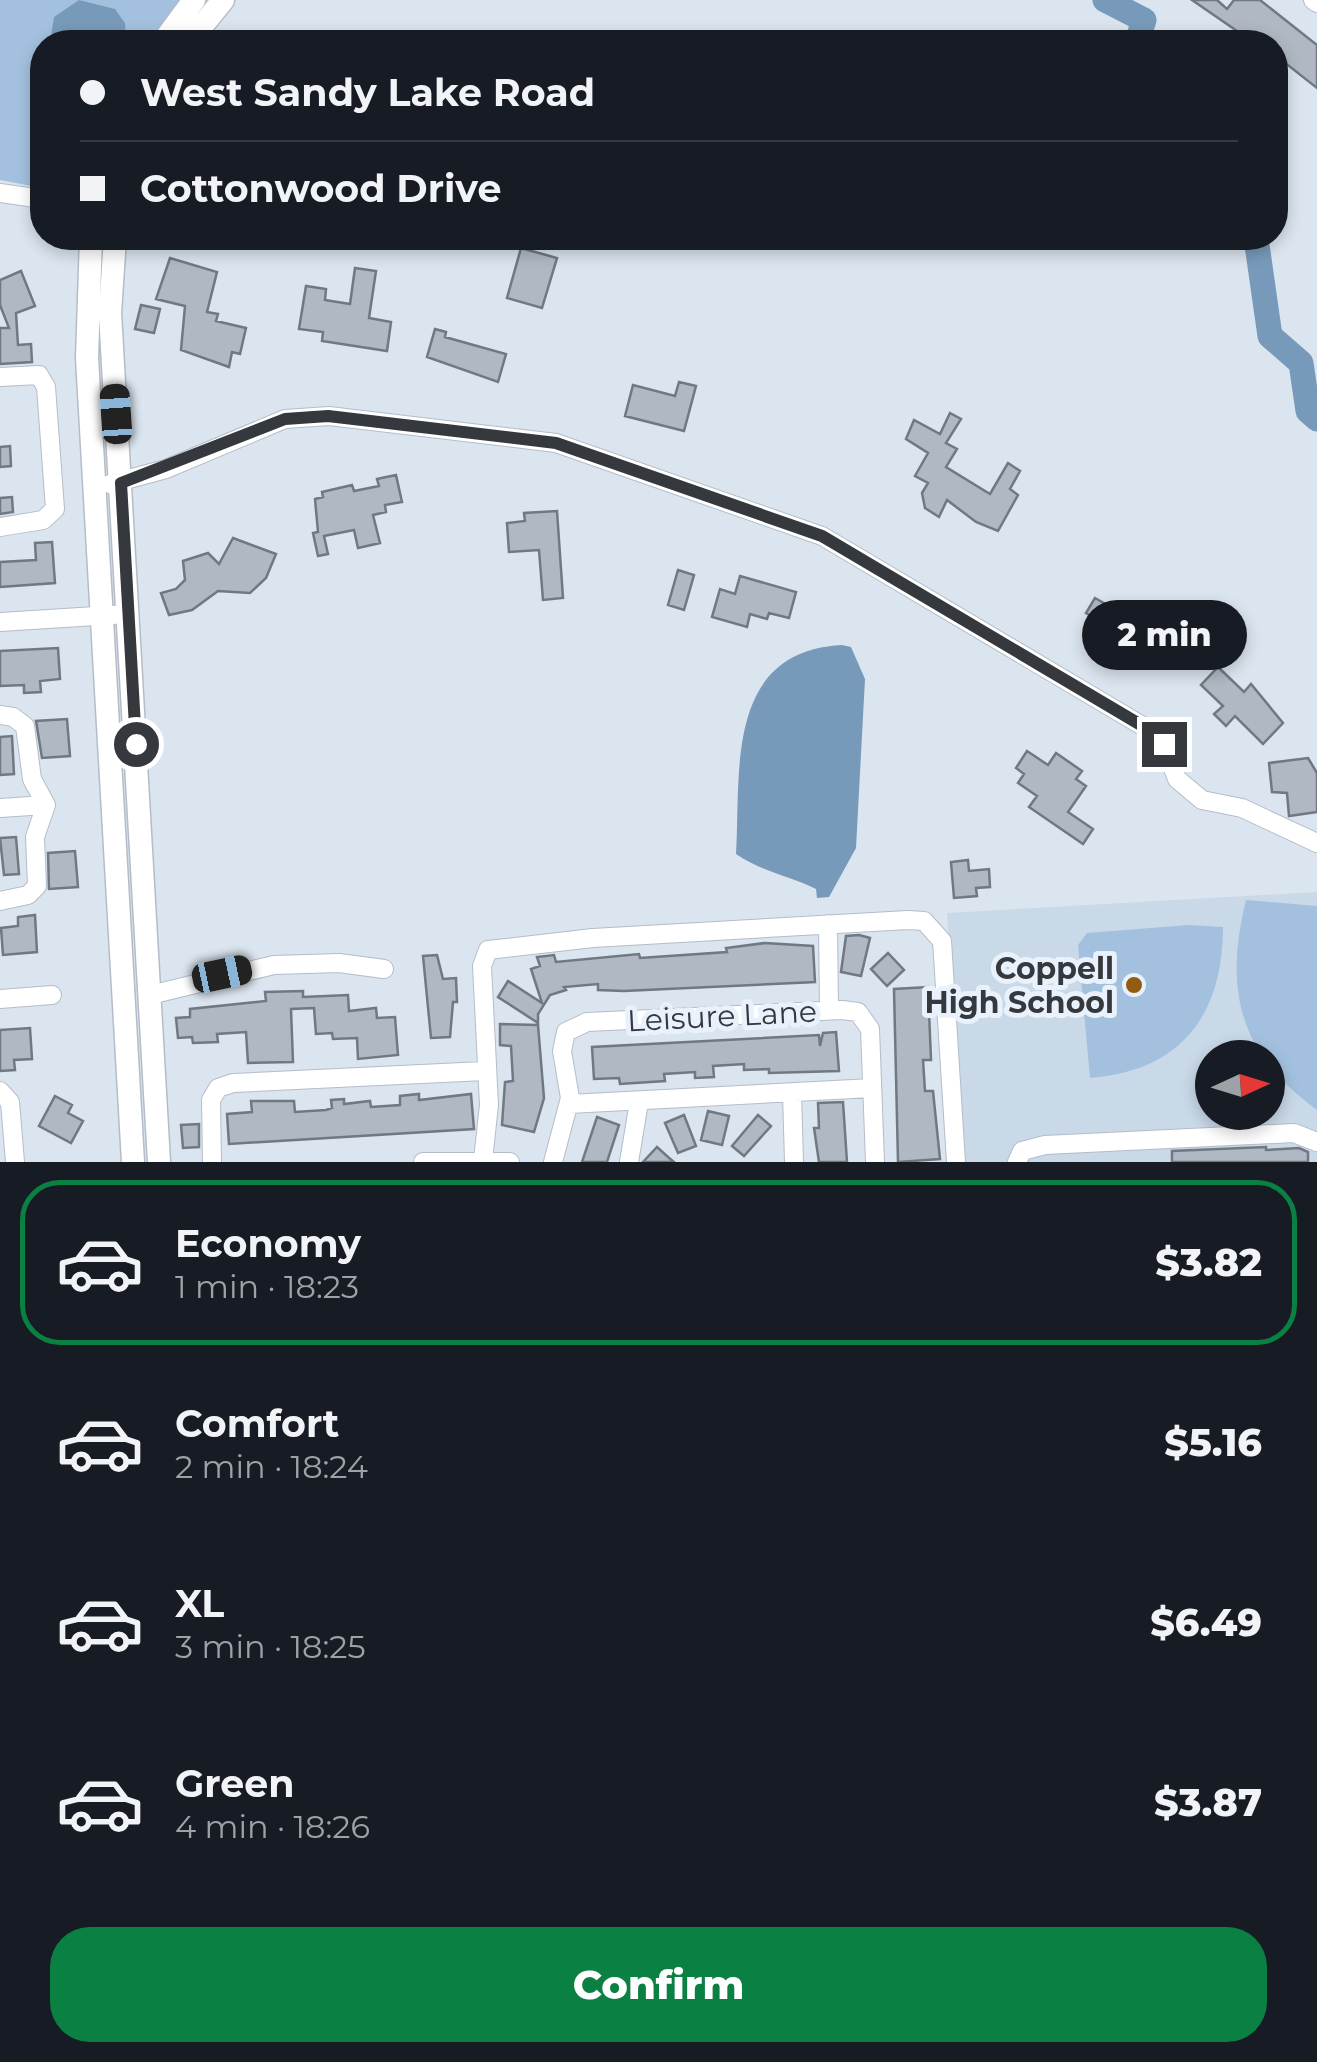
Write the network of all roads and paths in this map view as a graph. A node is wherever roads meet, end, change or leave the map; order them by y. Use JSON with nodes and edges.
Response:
{"nodes":[{"id":1,"x":194,"y":0,"type":"edge"},
{"id":2,"x":223,"y":0,"type":"edge"},
{"id":3,"x":172,"y":30,"type":"edge"},
{"id":4,"x":199,"y":30,"type":"edge"},
{"id":5,"x":0,"y":193,"type":"edge"},
{"id":6,"x":30,"y":197,"type":"edge"},
{"id":7,"x":91,"y":250,"type":"edge"},
{"id":8,"x":114,"y":250,"type":"edge"},
{"id":9,"x":0,"y":377,"type":"edge"},
{"id":10,"x":121,"y":483,"type":"junction"},
{"id":11,"x":94,"y":486,"type":"junction"},
{"id":12,"x":0,"y":527,"type":"edge"},
{"id":13,"x":128,"y":614,"type":"junction"},
{"id":14,"x":102,"y":615,"type":"junction"},
{"id":15,"x":0,"y":622,"type":"edge"},
{"id":16,"x":0,"y":715,"type":"edge"},
{"id":17,"x":46,"y":804,"type":"junction"},
{"id":18,"x":0,"y":808,"type":"edge"},
{"id":19,"x":1317,"y":843,"type":"edge"},
{"id":20,"x":0,"y":900,"type":"edge"},
{"id":21,"x":828,"y":924,"type":"junction"},
{"id":22,"x":384,"y":969,"type":"dead end"},
{"id":23,"x":150,"y":994,"type":"junction"},
{"id":24,"x":52,"y":995,"type":"dead end"},
{"id":25,"x":0,"y":999,"type":"edge"},
{"id":26,"x":830,"y":1010,"type":"junction"},
{"id":27,"x":484,"y":1071,"type":"junction"},
{"id":28,"x":872,"y":1088,"type":"junction"},
{"id":29,"x":0,"y":1091,"type":"edge"},
{"id":30,"x":792,"y":1094,"type":"junction"},
{"id":31,"x":640,"y":1102,"type":"junction"},
{"id":32,"x":568,"y":1104,"type":"junction"},
{"id":33,"x":1317,"y":1142,"type":"edge"},
{"id":34,"x":483,"y":1160,"type":"edge"},
{"id":35,"x":15,"y":1162,"type":"edge"},
{"id":36,"x":133,"y":1162,"type":"edge"},
{"id":37,"x":159,"y":1162,"type":"edge"},
{"id":38,"x":212,"y":1162,"type":"edge"},
{"id":39,"x":422,"y":1162,"type":"edge"},
{"id":40,"x":510,"y":1162,"type":"edge"},
{"id":41,"x":553,"y":1162,"type":"edge"},
{"id":42,"x":629,"y":1162,"type":"edge"},
{"id":43,"x":794,"y":1162,"type":"edge"},
{"id":44,"x":876,"y":1162,"type":"edge"},
{"id":45,"x":956,"y":1162,"type":"edge"},
{"id":46,"x":1017,"y":1162,"type":"edge"}],
"edges":[{"from":1,"to":3,"type":"main road"},
{"from":2,"to":4,"type":"main road"},
{"from":5,"to":6,"type":"street"},
{"from":7,"to":11,"type":"main road"},
{"from":8,"to":10,"type":"main road"},
{"from":9,"to":12,"type":"street"},
{"from":10,"to":11,"type":"street"},
{"from":10,"to":13,"type":"main road"},
{"from":10,"to":19,"type":"street"},
{"from":11,"to":14,"type":"main road"},
{"from":13,"to":14,"type":"street"},
{"from":13,"to":23,"type":"main road"},
{"from":14,"to":15,"type":"street"},
{"from":14,"to":36,"type":"main road"},
{"from":16,"to":17,"type":"street"},
{"from":17,"to":18,"type":"street"},
{"from":17,"to":20,"type":"street"},
{"from":21,"to":26,"type":"street"},
{"from":21,"to":27,"type":"street"},
{"from":21,"to":45,"type":"street"},
{"from":22,"to":23,"type":"street"},
{"from":23,"to":37,"type":"main road"},
{"from":24,"to":25,"type":"street"},
{"from":26,"to":28,"type":"street","name":"Leisure Lane"},
{"from":26,"to":32,"type":"street","name":"Leisure Lane"},
{"from":27,"to":34,"type":"street"},
{"from":27,"to":38,"type":"street"},
{"from":28,"to":30,"type":"street"},
{"from":28,"to":44,"type":"street","name":"Leisure Lane"},
{"from":29,"to":35,"type":"street"},
{"from":30,"to":31,"type":"street"},
{"from":30,"to":43,"type":"street"},
{"from":31,"to":32,"type":"street"},
{"from":31,"to":42,"type":"street"},
{"from":32,"to":41,"type":"street","name":"Leisure Lane"},
{"from":33,"to":46,"type":"street"},
{"from":34,"to":39,"type":"street"},
{"from":34,"to":40,"type":"street"}]}
